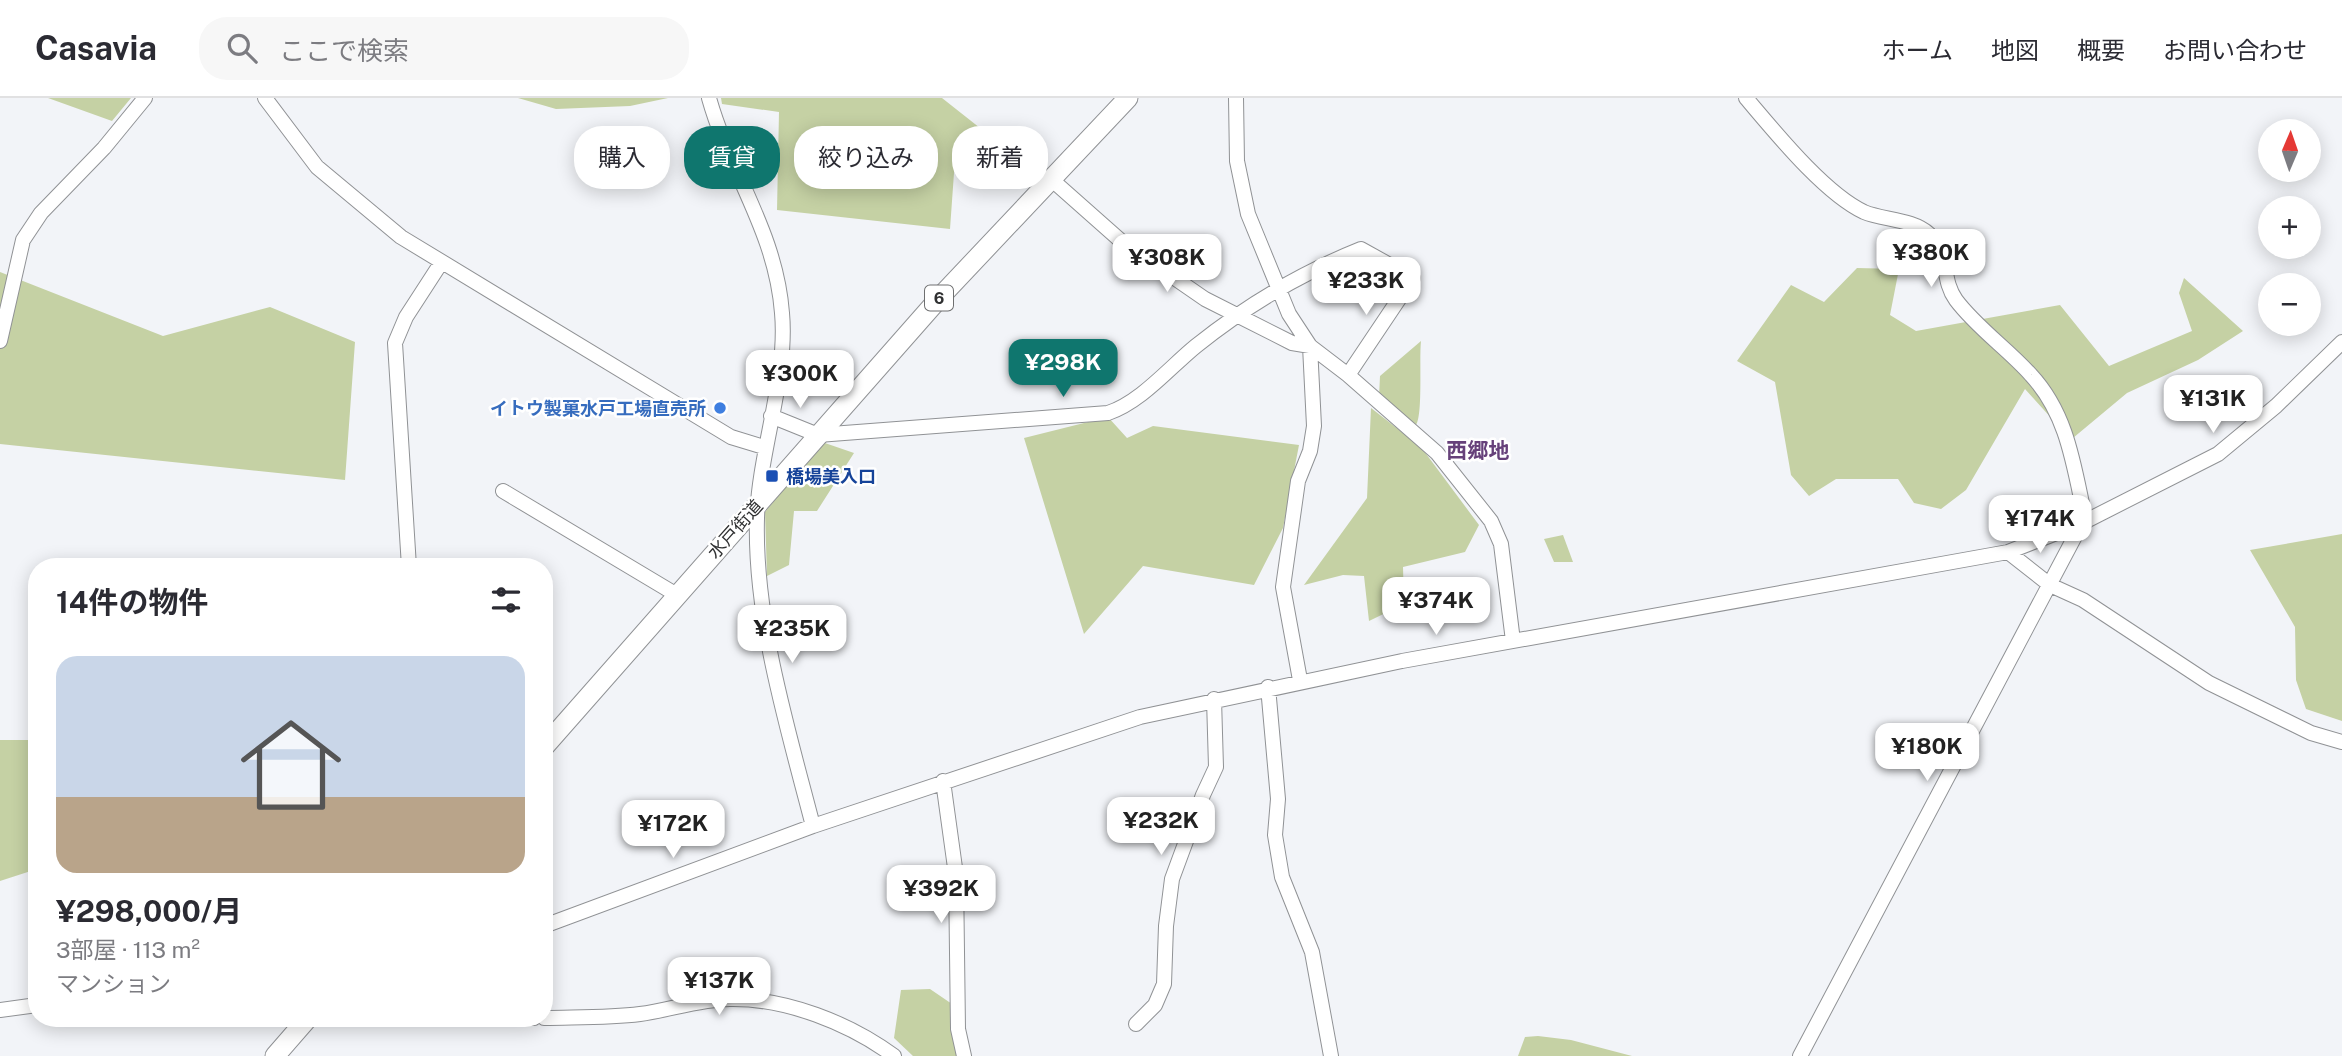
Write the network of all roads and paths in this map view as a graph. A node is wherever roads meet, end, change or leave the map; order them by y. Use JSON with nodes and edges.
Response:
{"nodes":[{"id":1,"x":145,"y":98,"type":"edge"},
{"id":2,"x":265,"y":98,"type":"edge"},
{"id":3,"x":709,"y":98,"type":"edge"},
{"id":4,"x":1128,"y":98,"type":"edge"},
{"id":5,"x":1236,"y":98,"type":"edge"},
{"id":6,"x":1746,"y":98,"type":"edge"},
{"id":7,"x":1051,"y":180,"type":"junction"},
{"id":8,"x":440,"y":263,"type":"junction"},
{"id":9,"x":1277,"y":288,"type":"junction"},
{"id":10,"x":1239,"y":313,"type":"junction"},
{"id":11,"x":0,"y":341,"type":"edge"},
{"id":12,"x":2342,"y":342,"type":"edge"},
{"id":13,"x":1310,"y":346,"type":"junction"},
{"id":14,"x":1348,"y":375,"type":"junction"},
{"id":15,"x":771,"y":416,"type":"junction"},
{"id":16,"x":818,"y":435,"type":"junction"},
{"id":17,"x":764,"y":447,"type":"junction"},
{"id":18,"x":503,"y":491,"type":"dead end"},
{"id":19,"x":758,"y":504,"type":"junction"},
{"id":20,"x":2084,"y":522,"type":"junction"},
{"id":21,"x":2008,"y":552,"type":"junction"},
{"id":22,"x":409,"y":558,"type":"edge"},
{"id":23,"x":2050,"y":585,"type":"junction"},
{"id":24,"x":677,"y":595,"type":"junction"},
{"id":25,"x":1513,"y":641,"type":"junction"},
{"id":26,"x":1300,"y":680,"type":"junction"},
{"id":27,"x":1268,"y":687,"type":"junction"},
{"id":28,"x":1213,"y":699,"type":"junction"},
{"id":29,"x":553,"y":737,"type":"edge"},
{"id":30,"x":2342,"y":743,"type":"edge"},
{"id":31,"x":943,"y":781,"type":"junction"},
{"id":32,"x":813,"y":826,"type":"junction"},
{"id":33,"x":553,"y":923,"type":"edge"},
{"id":34,"x":28,"y":1006,"type":"edge"},
{"id":35,"x":0,"y":1010,"type":"edge"},
{"id":36,"x":553,"y":1018,"type":"edge"},
{"id":37,"x":1136,"y":1024,"type":"dead end"},
{"id":38,"x":300,"y":1027,"type":"edge"},
{"id":39,"x":275,"y":1056,"type":"edge"},
{"id":40,"x":894,"y":1056,"type":"edge"},
{"id":41,"x":964,"y":1056,"type":"edge"},
{"id":42,"x":1331,"y":1056,"type":"edge"},
{"id":43,"x":1800,"y":1056,"type":"edge"}],
"edges":[{"from":1,"to":11,"type":"street"},
{"from":2,"to":8,"type":"street"},
{"from":3,"to":15,"type":"street"},
{"from":4,"to":7,"type":"highway","name":"水戸街道","number":"6"},
{"from":5,"to":9,"type":"street"},
{"from":6,"to":20,"type":"street"},
{"from":7,"to":10,"type":"street"},
{"from":7,"to":16,"type":"highway","name":"水戸街道","number":"6"},
{"from":8,"to":17,"type":"street"},
{"from":8,"to":22,"type":"street"},
{"from":9,"to":10,"type":"street"},
{"from":9,"to":13,"type":"street"},
{"from":9,"to":14,"type":"street"},
{"from":10,"to":13,"type":"street"},
{"from":10,"to":16,"type":"street"},
{"from":12,"to":20,"type":"street"},
{"from":13,"to":14,"type":"street"},
{"from":13,"to":26,"type":"street"},
{"from":14,"to":25,"type":"street"},
{"from":15,"to":16,"type":"street"},
{"from":15,"to":17,"type":"street"},
{"from":16,"to":19,"type":"highway","name":"水戸街道","number":"6"},
{"from":17,"to":19,"type":"street"},
{"from":18,"to":24,"type":"street"},
{"from":19,"to":24,"type":"highway","name":"水戸街道","number":"6"},
{"from":19,"to":32,"type":"street"},
{"from":20,"to":21,"type":"street"},
{"from":20,"to":23,"type":"street"},
{"from":21,"to":23,"type":"street"},
{"from":21,"to":25,"type":"street"},
{"from":23,"to":30,"type":"street"},
{"from":23,"to":43,"type":"street"},
{"from":24,"to":29,"type":"highway","name":"水戸街道","number":"6"},
{"from":25,"to":26,"type":"street"},
{"from":26,"to":27,"type":"street"},
{"from":27,"to":28,"type":"street"},
{"from":27,"to":42,"type":"street"},
{"from":28,"to":31,"type":"street"},
{"from":28,"to":37,"type":"street"},
{"from":31,"to":32,"type":"street"},
{"from":31,"to":41,"type":"street"},
{"from":32,"to":33,"type":"street"},
{"from":34,"to":35,"type":"street"},
{"from":36,"to":40,"type":"street"},
{"from":38,"to":39,"type":"highway"}]}
